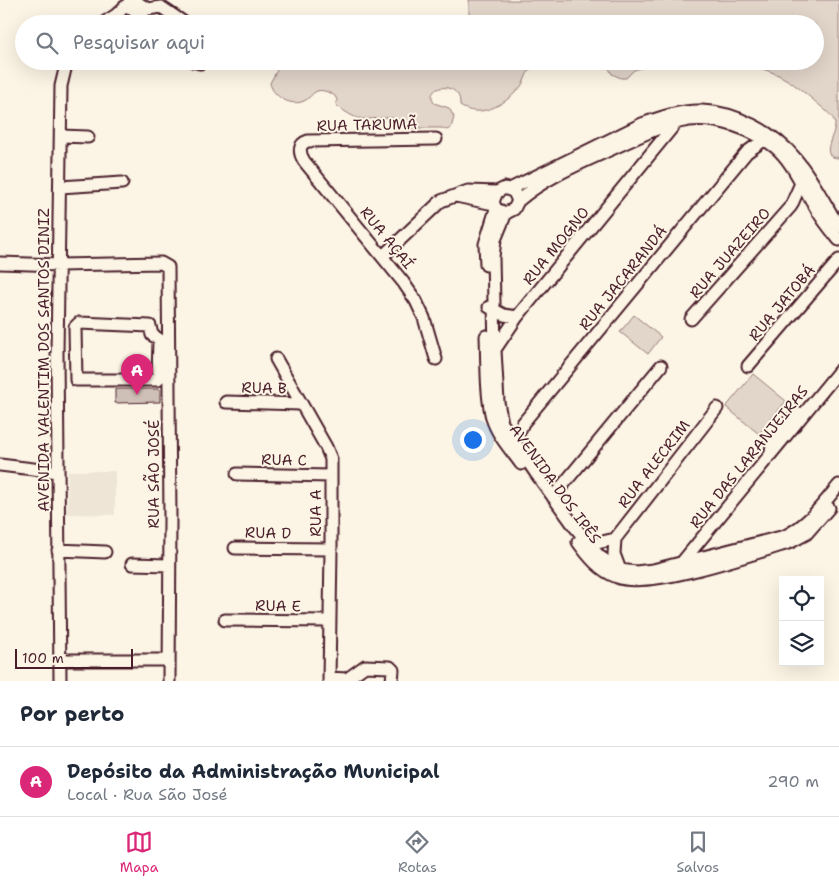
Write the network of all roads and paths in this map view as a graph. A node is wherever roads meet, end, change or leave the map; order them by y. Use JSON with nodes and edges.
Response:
{"nodes":[{"id":1,"x":130,"y":2,"type":"edge"},
{"id":2,"x":113,"y":15,"type":"edge"},
{"id":3,"x":142,"y":15,"type":"edge"},
{"id":4,"x":173,"y":15,"type":"edge"},
{"id":5,"x":65,"y":70,"type":"edge"},
{"id":6,"x":675,"y":124,"type":"junction"},
{"id":7,"x":748,"y":132,"type":"junction"},
{"id":8,"x":62,"y":136,"type":"junction"},
{"id":9,"x":88,"y":137,"type":"dead end"},
{"id":10,"x":436,"y":138,"type":"dead end"},
{"id":11,"x":634,"y":139,"type":"junction"},
{"id":12,"x":764,"y":140,"type":"junction"},
{"id":13,"x":301,"y":145,"type":"joint"},
{"id":14,"x":747,"y":152,"type":"junction"},
{"id":15,"x":649,"y":156,"type":"junction"},
{"id":16,"x":122,"y":183,"type":"dead end"},
{"id":17,"x":801,"y":183,"type":"junction"},
{"id":18,"x":60,"y":187,"type":"junction"},
{"id":19,"x":510,"y":189,"type":"junction"},
{"id":20,"x":518,"y":201,"type":"junction"},
{"id":21,"x":498,"y":205,"type":"junction"},
{"id":22,"x":813,"y":205,"type":"junction"},
{"id":23,"x":791,"y":206,"type":"junction"},
{"id":24,"x":839,"y":227,"type":"edge"},
{"id":25,"x":839,"y":240,"type":"edge"},
{"id":26,"x":383,"y":256,"type":"junction"},
{"id":27,"x":839,"y":260,"type":"edge"},
{"id":28,"x":0,"y":264,"type":"edge"},
{"id":29,"x":59,"y":265,"type":"junction"},
{"id":30,"x":489,"y":307,"type":"junction"},
{"id":31,"x":517,"y":317,"type":"junction"},
{"id":32,"x":692,"y":319,"type":"dead end"},
{"id":33,"x":66,"y":353,"type":"junction"},
{"id":34,"x":491,"y":354,"type":"junction"},
{"id":35,"x":276,"y":359,"type":"dead end"},
{"id":36,"x":436,"y":359,"type":"dead end"},
{"id":37,"x":661,"y":366,"type":"dead end"},
{"id":38,"x":748,"y":366,"type":"dead end"},
{"id":39,"x":839,"y":371,"type":"edge"},
{"id":40,"x":226,"y":402,"type":"dead end"},
{"id":41,"x":301,"y":404,"type":"junction"},
{"id":42,"x":717,"y":408,"type":"dead end"},
{"id":43,"x":502,"y":423,"type":"junction"},
{"id":44,"x":523,"y":423,"type":"junction"},
{"id":45,"x":515,"y":441,"type":"junction"},
{"id":46,"x":0,"y":466,"type":"edge"},
{"id":47,"x":53,"y":471,"type":"junction"},
{"id":48,"x":237,"y":474,"type":"dead end"},
{"id":49,"x":331,"y":476,"type":"junction"},
{"id":50,"x":839,"y":485,"type":"edge"},
{"id":51,"x":839,"y":496,"type":"edge"},
{"id":52,"x":553,"y":497,"type":"junction"},
{"id":53,"x":708,"y":531,"type":"junction"},
{"id":54,"x":615,"y":539,"type":"junction"},
{"id":55,"x":589,"y":545,"type":"junction"},
{"id":56,"x":235,"y":548,"type":"dead end"},
{"id":57,"x":58,"y":550,"type":"junction"},
{"id":58,"x":331,"y":550,"type":"junction"},
{"id":59,"x":105,"y":552,"type":"dead end"},
{"id":60,"x":715,"y":558,"type":"junction"},
{"id":61,"x":683,"y":562,"type":"junction"},
{"id":62,"x":132,"y":564,"type":"dead end"},
{"id":63,"x":169,"y":565,"type":"junction"},
{"id":64,"x":620,"y":570,"type":"junction"},
{"id":65,"x":677,"y":574,"type":"junction"},
{"id":66,"x":225,"y":620,"type":"dead end"},
{"id":67,"x":330,"y":621,"type":"junction"},
{"id":68,"x":60,"y":660,"type":"junction"},
{"id":69,"x":169,"y":660,"type":"junction"},
{"id":70,"x":329,"y":680,"type":"edge"},
{"id":71,"x":60,"y":681,"type":"edge"},
{"id":72,"x":169,"y":681,"type":"edge"},
{"id":73,"x":392,"y":681,"type":"edge"}],
"edges":[{"from":1,"to":2,"type":"street"},
{"from":1,"to":3,"type":"street"},
{"from":1,"to":4,"type":"street"},
{"from":5,"to":8,"type":"street","name":"AVENIDA VALENTIM DOS SANTOS DINIZ"},
{"from":6,"to":7,"type":"street","name":"AVENIDA DOS IPÊS"},
{"from":6,"to":11,"type":"street","name":"AVENIDA DOS IPÊS"},
{"from":6,"to":15,"type":"street","name":"RUA MOGNO"},
{"from":7,"to":12,"type":"street","name":"AVENIDA DOS IPÊS"},
{"from":7,"to":14,"type":"street"},
{"from":8,"to":9,"type":"street"},
{"from":8,"to":18,"type":"street","name":"AVENIDA VALENTIM DOS SANTOS DINIZ"},
{"from":10,"to":13,"type":"street","name":"RUA TARUMÃ"},
{"from":11,"to":15,"type":"street"},
{"from":11,"to":20,"type":"street","name":"AVENIDA DOS IPÊS"},
{"from":12,"to":14,"type":"street","name":"RUA JACARANDÁ"},
{"from":12,"to":17,"type":"street","name":"AVENIDA DOS IPÊS"},
{"from":13,"to":26,"type":"street","name":"RUA AÇAÍ"},
{"from":14,"to":44,"type":"street","name":"RUA JACARANDÁ"},
{"from":15,"to":31,"type":"street","name":"RUA MOGNO"},
{"from":16,"to":18,"type":"street"},
{"from":17,"to":22,"type":"street","name":"AVENIDA DOS IPÊS"},
{"from":17,"to":23,"type":"street","name":"RUA JUAZEIRO"},
{"from":18,"to":29,"type":"street","name":"AVENIDA VALENTIM DOS SANTOS DINIZ"},
{"from":19,"to":20,"type":"street"},
{"from":19,"to":21,"type":"street"},
{"from":19,"to":24,"type":"street"},
{"from":20,"to":21,"type":"street","name":"AVENIDA DOS IPÊS"},
{"from":21,"to":26,"type":"street"},
{"from":21,"to":30,"type":"street","name":"AVENIDA DOS IPÊS"},
{"from":22,"to":23,"type":"street","name":"RUA JUAZEIRO"},
{"from":22,"to":25,"type":"street","name":"AVENIDA DOS IPÊS"},
{"from":23,"to":32,"type":"street","name":"RUA JUAZEIRO"},
{"from":26,"to":36,"type":"street","name":"RUA AÇAÍ"},
{"from":27,"to":38,"type":"street","name":"RUA JATOBÁ"},
{"from":28,"to":29,"type":"street"},
{"from":29,"to":33,"type":"street","name":"AVENIDA VALENTIM DOS SANTOS DINIZ"},
{"from":29,"to":63,"type":"street","name":"RUA SÃO JOSÉ"},
{"from":30,"to":31,"type":"street"},
{"from":30,"to":34,"type":"street","name":"AVENIDA DOS IPÊS"},
{"from":31,"to":34,"type":"street","name":"RUA MOGNO"},
{"from":33,"to":33,"type":"street"},
{"from":33,"to":47,"type":"street","name":"AVENIDA VALENTIM DOS SANTOS DINIZ"},
{"from":34,"to":43,"type":"street","name":"AVENIDA DOS IPÊS"},
{"from":34,"to":65,"type":"street","name":"AVENIDA DOS IPÊS"},
{"from":35,"to":41,"type":"street","name":"RUA A"},
{"from":37,"to":52,"type":"street"},
{"from":39,"to":53,"type":"street","name":"RUA DAS LARANJEIRAS"},
{"from":40,"to":41,"type":"street","name":"RUA B"},
{"from":41,"to":49,"type":"street","name":"RUA A"},
{"from":42,"to":54,"type":"street","name":"RUA ALECRIM"},
{"from":43,"to":44,"type":"street"},
{"from":43,"to":45,"type":"street","name":"AVENIDA DOS IPÊS"},
{"from":44,"to":45,"type":"street","name":"RUA JACARANDÁ"},
{"from":45,"to":52,"type":"street","name":"AVENIDA DOS IPÊS"},
{"from":46,"to":47,"type":"street"},
{"from":47,"to":57,"type":"street","name":"AVENIDA VALENTIM DOS SANTOS DINIZ"},
{"from":48,"to":49,"type":"street","name":"RUA C"},
{"from":49,"to":58,"type":"street","name":"RUA A"},
{"from":50,"to":60,"type":"street","name":"AVENIDA DOS IPÊS"},
{"from":51,"to":60,"type":"street","name":"AVENIDA DOS IPÊS"},
{"from":52,"to":55,"type":"street","name":"AVENIDA DOS IPÊS"},
{"from":53,"to":60,"type":"street"},
{"from":53,"to":61,"type":"street","name":"RUA DAS LARANJEIRAS"},
{"from":54,"to":55,"type":"street"},
{"from":54,"to":64,"type":"street"},
{"from":55,"to":64,"type":"street","name":"AVENIDA DOS IPÊS"},
{"from":56,"to":58,"type":"street","name":"RUA D"},
{"from":57,"to":59,"type":"street"},
{"from":57,"to":68,"type":"street","name":"AVENIDA VALENTIM DOS SANTOS DINIZ"},
{"from":58,"to":67,"type":"street","name":"RUA A"},
{"from":60,"to":61,"type":"street","name":"AVENIDA DOS IPÊS"},
{"from":60,"to":65,"type":"street","name":"AVENIDA DOS IPÊS"},
{"from":61,"to":64,"type":"street","name":"AVENIDA DOS IPÊS"},
{"from":61,"to":65,"type":"street","name":"RUA DAS LARANJEIRAS"},
{"from":62,"to":63,"type":"street"},
{"from":63,"to":69,"type":"street","name":"RUA SÃO JOSÉ"},
{"from":66,"to":67,"type":"street","name":"RUA E"},
{"from":67,"to":70,"type":"street","name":"RUA A"},
{"from":68,"to":69,"type":"street"},
{"from":68,"to":71,"type":"street","name":"AVENIDA VALENTIM DOS SANTOS DINIZ"},
{"from":69,"to":72,"type":"street","name":"RUA SÃO JOSÉ"},
{"from":70,"to":73,"type":"street"}]}
